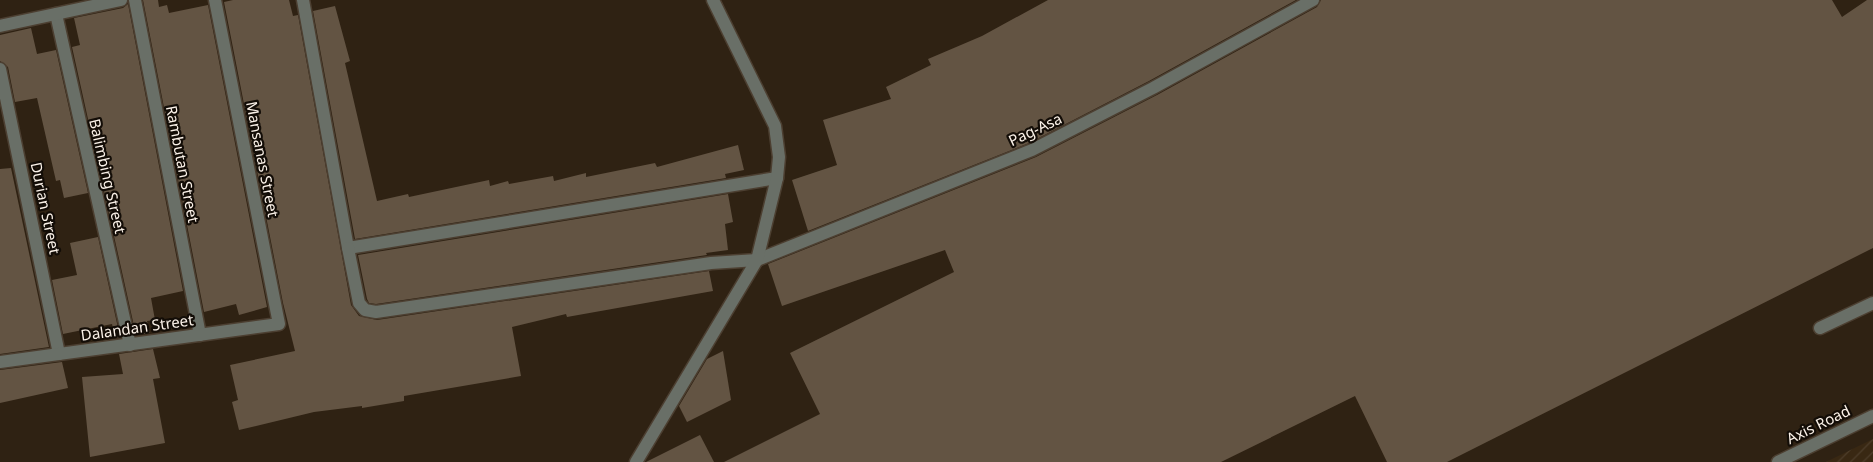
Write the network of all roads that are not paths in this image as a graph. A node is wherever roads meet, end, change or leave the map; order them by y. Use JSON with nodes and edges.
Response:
{"nodes":[{"id":1,"x":121,"y":0,"type":"edge"},
{"id":2,"x":135,"y":0,"type":"edge"},
{"id":3,"x":215,"y":0,"type":"edge"},
{"id":4,"x":303,"y":0,"type":"edge"},
{"id":5,"x":713,"y":0,"type":"edge"},
{"id":6,"x":1313,"y":0,"type":"edge"},
{"id":7,"x":56,"y":14,"type":"junction"},
{"id":8,"x":0,"y":26,"type":"edge"},
{"id":9,"x":0,"y":69,"type":"edge"},
{"id":10,"x":776,"y":178,"type":"junction"},
{"id":11,"x":348,"y":248,"type":"junction"},
{"id":12,"x":757,"y":260,"type":"junction"},
{"id":13,"x":1873,"y":303,"type":"edge"},
{"id":14,"x":279,"y":324,"type":"joint"},
{"id":15,"x":1820,"y":328,"type":"dead end"},
{"id":16,"x":200,"y":335,"type":"junction"},
{"id":17,"x":130,"y":345,"type":"junction"},
{"id":18,"x":59,"y":354,"type":"junction"},
{"id":19,"x":0,"y":362,"type":"edge"},
{"id":20,"x":1873,"y":416,"type":"edge"},
{"id":21,"x":636,"y":462,"type":"edge"},
{"id":22,"x":1778,"y":462,"type":"edge"}],
"edges":[{"from":1,"to":7,"type":"street"},
{"from":2,"to":16,"type":"street","name":"Rambutan Street"},
{"from":3,"to":14,"type":"street","name":"Mansanas Street"},
{"from":4,"to":11,"type":"street"},
{"from":5,"to":10,"type":"street"},
{"from":6,"to":12,"type":"street","name":"Pag-Asa"},
{"from":7,"to":8,"type":"street"},
{"from":7,"to":17,"type":"street","name":"Balimbing Street"},
{"from":9,"to":18,"type":"street","name":"Durian Street"},
{"from":10,"to":11,"type":"street"},
{"from":10,"to":12,"type":"street"},
{"from":11,"to":12,"type":"street","name":"Pag-Asa"},
{"from":12,"to":21,"type":"street"},
{"from":13,"to":15,"type":"street"},
{"from":14,"to":16,"type":"street","name":"Dalandan Street"},
{"from":16,"to":17,"type":"street","name":"Dalandan Street"},
{"from":17,"to":18,"type":"street","name":"Dalandan Street"},
{"from":18,"to":19,"type":"street","name":"Dalandan Street"},
{"from":20,"to":22,"type":"street","name":"Axis Road"}]}
